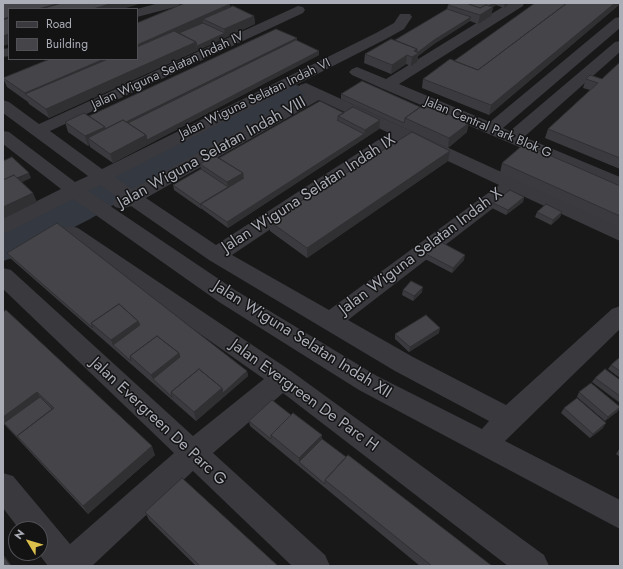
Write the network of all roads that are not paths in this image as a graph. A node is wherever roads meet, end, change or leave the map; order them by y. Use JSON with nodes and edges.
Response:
{"nodes":[{"id":1,"x":174,"y":3,"type":"edge"},
{"id":2,"x":190,"y":3,"type":"edge"},
{"id":3,"x":518,"y":3,"type":"edge"},
{"id":4,"x":298,"y":10,"type":"dead end"},
{"id":5,"x":138,"y":13,"type":"edge"},
{"id":6,"x":405,"y":16,"type":"dead end"},
{"id":7,"x":620,"y":21,"type":"edge"},
{"id":8,"x":138,"y":27,"type":"edge"},
{"id":9,"x":620,"y":45,"type":"edge"},
{"id":10,"x":357,"y":72,"type":"dead end"},
{"id":11,"x":387,"y":85,"type":"junction"},
{"id":12,"x":3,"y":105,"type":"edge"},
{"id":13,"x":492,"y":129,"type":"junction"},
{"id":14,"x":37,"y":131,"type":"junction"},
{"id":15,"x":401,"y":133,"type":"junction"},
{"id":16,"x":512,"y":138,"type":"junction"},
{"id":17,"x":7,"y":144,"type":"edge"},
{"id":18,"x":512,"y":184,"type":"junction"},
{"id":19,"x":620,"y":184,"type":"edge"},
{"id":20,"x":116,"y":186,"type":"junction"},
{"id":21,"x":91,"y":201,"type":"junction"},
{"id":22,"x":3,"y":226,"type":"edge"},
{"id":23,"x":71,"y":233,"type":"edge"},
{"id":24,"x":620,"y":234,"type":"edge"},
{"id":25,"x":216,"y":255,"type":"junction"},
{"id":26,"x":3,"y":276,"type":"edge"},
{"id":27,"x":620,"y":315,"type":"edge"},
{"id":28,"x":331,"y":321,"type":"junction"},
{"id":29,"x":282,"y":378,"type":"junction"},
{"id":30,"x":509,"y":418,"type":"junction"},
{"id":31,"x":485,"y":444,"type":"junction"},
{"id":32,"x":192,"y":454,"type":"junction"},
{"id":33,"x":3,"y":486,"type":"edge"},
{"id":34,"x":620,"y":515,"type":"edge"},
{"id":35,"x":31,"y":521,"type":"edge"},
{"id":36,"x":48,"y":542,"type":"edge"},
{"id":37,"x":68,"y":566,"type":"edge"},
{"id":38,"x":314,"y":566,"type":"edge"},
{"id":39,"x":533,"y":566,"type":"edge"}],
"edges":[{"from":1,"to":5,"type":"street"},
{"from":2,"to":8,"type":"street"},
{"from":3,"to":11,"type":"street"},
{"from":4,"to":14,"type":"street","name":"Jalan Wiguna Selatan Indah IV"},
{"from":6,"to":20,"type":"street","name":"Jalan Wiguna Selatan Indah VI"},
{"from":7,"to":13,"type":"street"},
{"from":9,"to":16,"type":"street"},
{"from":10,"to":11,"type":"street","name":"Jalan Central Park Blok G"},
{"from":11,"to":13,"type":"street","name":"Jalan Central Park Blok G"},
{"from":12,"to":14,"type":"street","name":"Jalan Wiguna Selatan Indah XII"},
{"from":13,"to":16,"type":"street","name":"Jalan Central Park Blok G"},
{"from":14,"to":20,"type":"street","name":"Jalan Wiguna Selatan Indah XII"},
{"from":15,"to":18,"type":"street","name":"Jalan Wiguna Selatan Indah VIII"},
{"from":15,"to":20,"type":"street","name":"Jalan Wiguna Selatan Indah VIII"},
{"from":15,"to":25,"type":"street","name":"Jalan Wiguna Selatan Indah IX"},
{"from":16,"to":19,"type":"street","name":"Jalan Central Park Blok G"},
{"from":17,"to":21,"type":"street","name":"Jalan Wiguna Selatan Indah XII"},
{"from":18,"to":24,"type":"street","name":"Jalan Wiguna Selatan Indah VIII"},
{"from":18,"to":28,"type":"street","name":"Jalan Wiguna Selatan Indah X"},
{"from":20,"to":21,"type":"street"},
{"from":20,"to":21,"type":"street","name":"Jalan Wiguna Selatan Indah VIII"},
{"from":20,"to":25,"type":"street","name":"Jalan Wiguna Selatan Indah XII"},
{"from":21,"to":22,"type":"street"},
{"from":21,"to":31,"type":"street","name":"Jalan Wiguna Selatan Indah XII"},
{"from":23,"to":29,"type":"street","name":"Jalan Evergreen De Parc H"},
{"from":25,"to":28,"type":"street","name":"Jalan Wiguna Selatan Indah XII"},
{"from":26,"to":32,"type":"street","name":"Jalan Evergreen De Parc G"},
{"from":27,"to":30,"type":"street"},
{"from":28,"to":30,"type":"street","name":"Jalan Wiguna Selatan Indah XII"},
{"from":29,"to":32,"type":"street"},
{"from":29,"to":39,"type":"street","name":"Jalan Evergreen De Parc H"},
{"from":30,"to":31,"type":"street"},
{"from":31,"to":34,"type":"street","name":"Jalan Wiguna Selatan Indah XII"},
{"from":32,"to":37,"type":"street"},
{"from":32,"to":38,"type":"street","name":"Jalan Evergreen De Parc G"},
{"from":33,"to":35,"type":"street"},
{"from":36,"to":37,"type":"street"}]}
